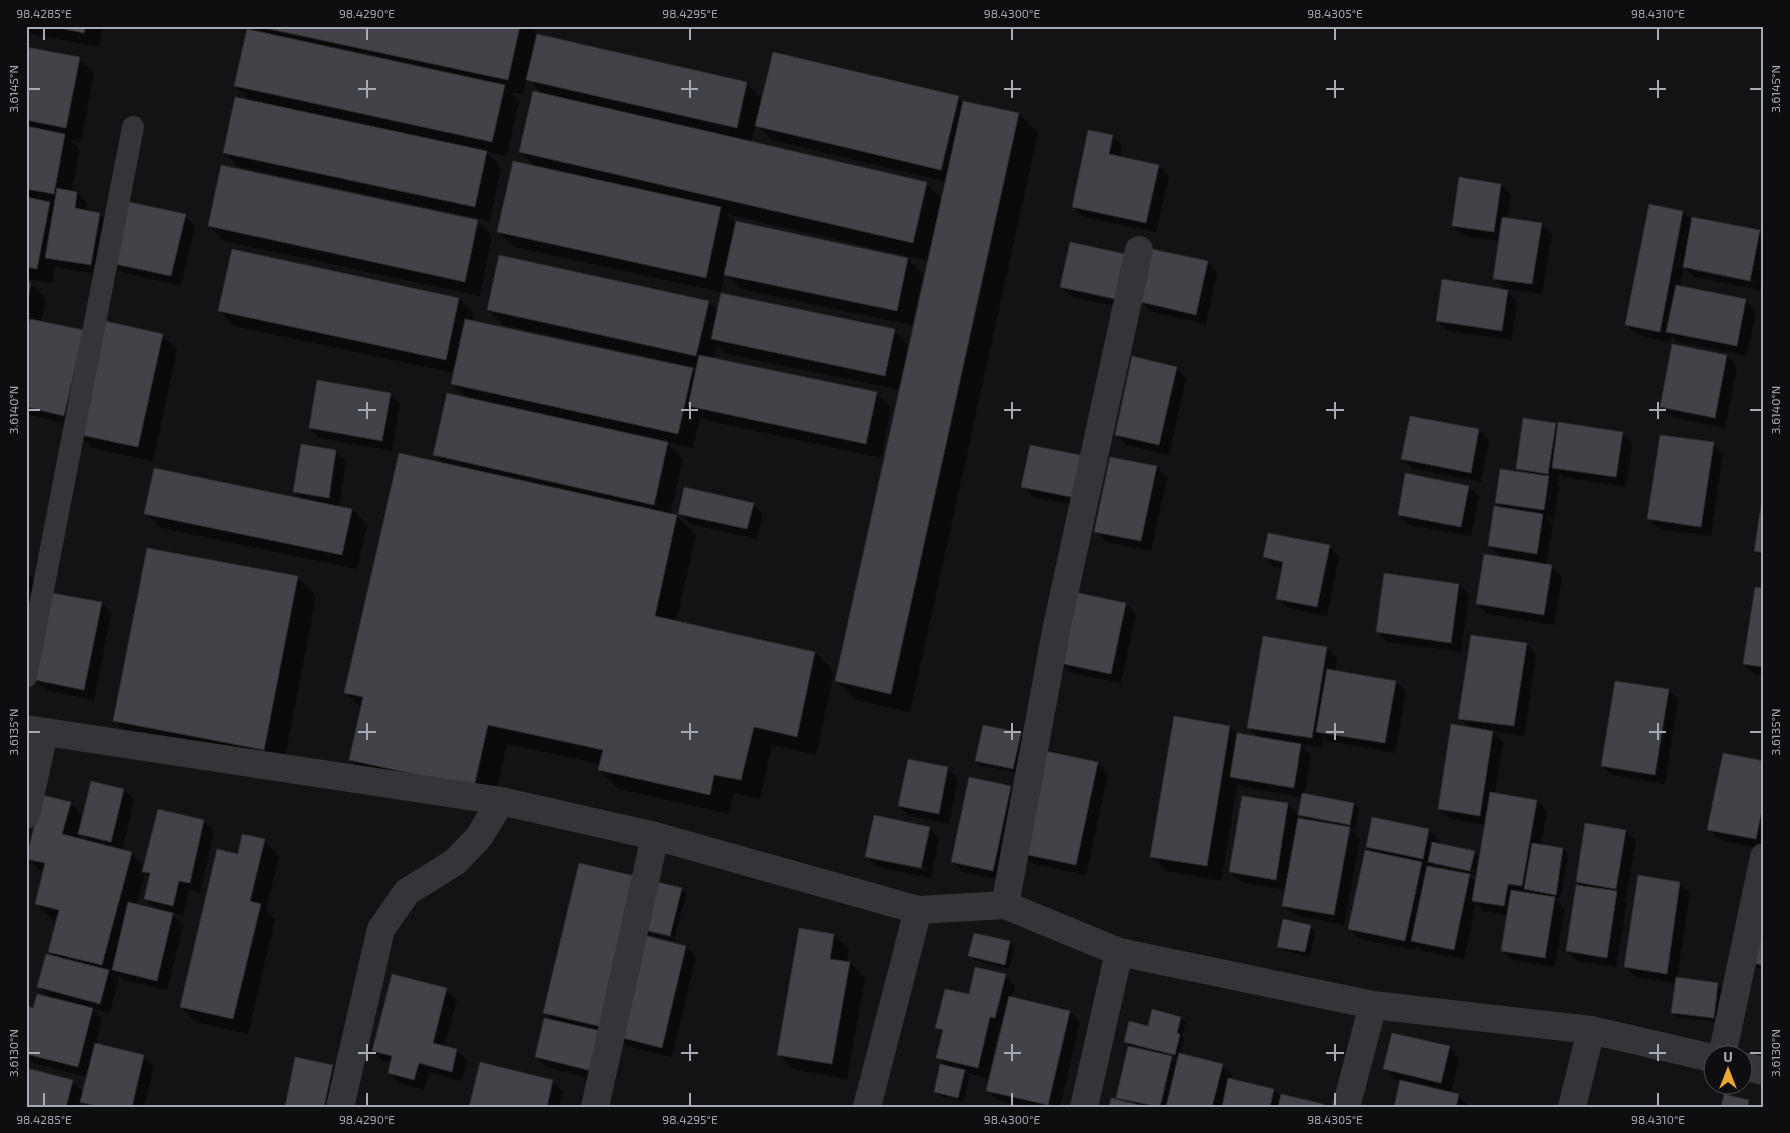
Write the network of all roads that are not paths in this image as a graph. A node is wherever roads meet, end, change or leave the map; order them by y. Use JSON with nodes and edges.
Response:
{"nodes":[{"id":1,"x":133,"y":126,"type":"dead end"},
{"id":2,"x":1139,"y":250,"type":"dead end"},
{"id":3,"x":26,"y":677,"type":"edge"},
{"id":4,"x":35,"y":731,"type":"edge"},
{"id":5,"x":501,"y":801,"type":"junction"},
{"id":6,"x":26,"y":815,"type":"edge"},
{"id":7,"x":655,"y":836,"type":"junction"},
{"id":8,"x":1764,"y":857,"type":"edge"},
{"id":9,"x":1004,"y":905,"type":"junction"},
{"id":10,"x":918,"y":910,"type":"junction"},
{"id":11,"x":1119,"y":952,"type":"junction"},
{"id":12,"x":1373,"y":1005,"type":"junction"},
{"id":13,"x":1591,"y":1030,"type":"junction"},
{"id":14,"x":1724,"y":1046,"type":"edge"},
{"id":15,"x":1702,"y":1056,"type":"edge"},
{"id":16,"x":340,"y":1107,"type":"edge"},
{"id":17,"x":595,"y":1107,"type":"edge"},
{"id":18,"x":867,"y":1107,"type":"edge"},
{"id":19,"x":1084,"y":1107,"type":"edge"},
{"id":20,"x":1346,"y":1107,"type":"edge"},
{"id":21,"x":1572,"y":1107,"type":"edge"}],
"edges":[{"from":1,"to":3,"type":"lane"},
{"from":2,"to":9,"type":"street"},
{"from":4,"to":5,"type":"street"},
{"from":4,"to":6,"type":"street"},
{"from":5,"to":7,"type":"street"},
{"from":5,"to":16,"type":"street"},
{"from":7,"to":10,"type":"street"},
{"from":7,"to":17,"type":"street"},
{"from":8,"to":14,"type":"street"},
{"from":9,"to":10,"type":"street"},
{"from":9,"to":11,"type":"street"},
{"from":10,"to":18,"type":"street"},
{"from":11,"to":12,"type":"street"},
{"from":11,"to":19,"type":"street"},
{"from":12,"to":13,"type":"street"},
{"from":12,"to":20,"type":"street"},
{"from":13,"to":15,"type":"street"},
{"from":13,"to":21,"type":"street"}]}
